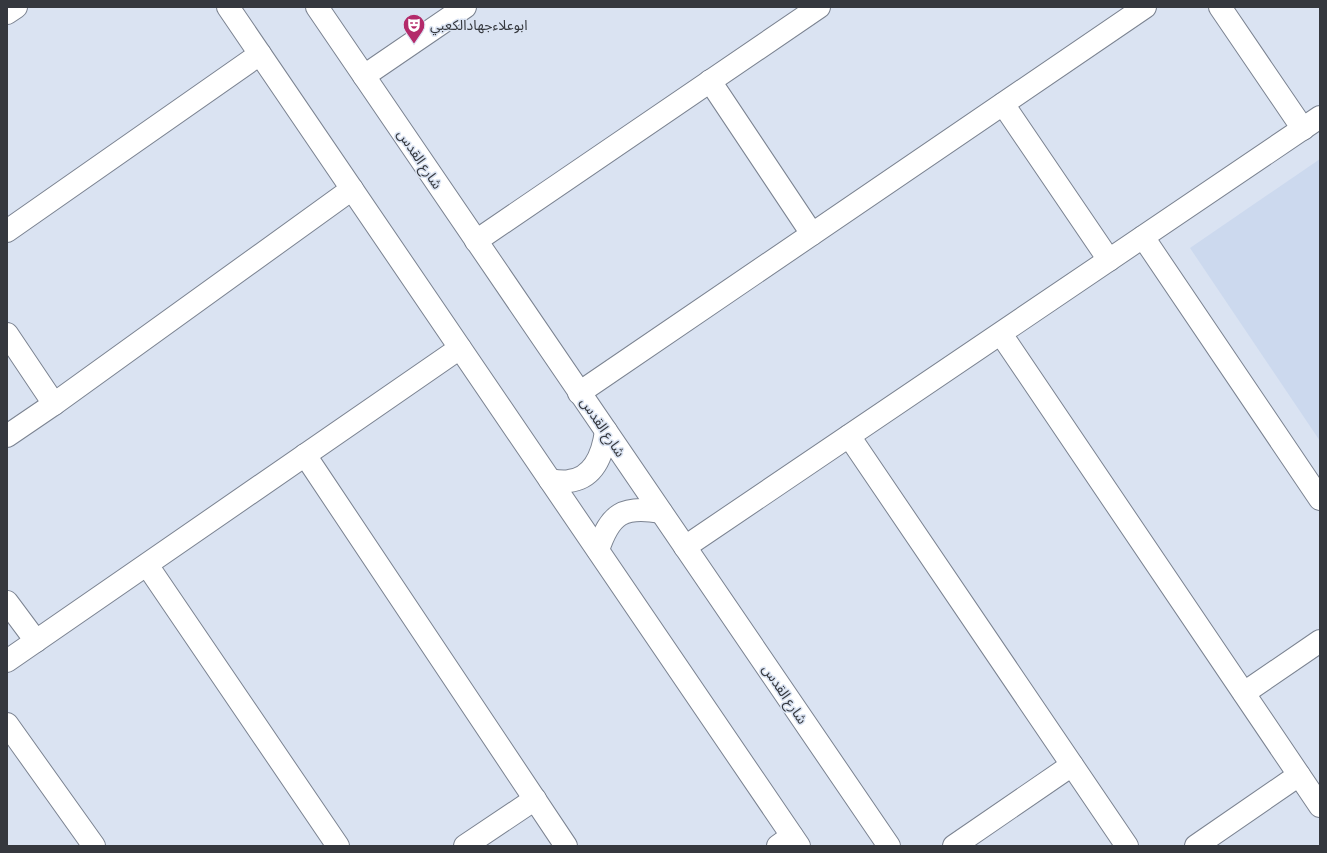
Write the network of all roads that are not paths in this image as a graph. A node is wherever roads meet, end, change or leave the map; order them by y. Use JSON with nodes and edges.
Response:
{"nodes":[{"id":1,"x":16,"y":7,"type":"edge"},
{"id":2,"x":228,"y":7,"type":"edge"},
{"id":3,"x":317,"y":7,"type":"edge"},
{"id":4,"x":465,"y":7,"type":"edge"},
{"id":5,"x":819,"y":7,"type":"edge"},
{"id":6,"x":1145,"y":7,"type":"edge"},
{"id":7,"x":1220,"y":7,"type":"edge"},
{"id":8,"x":7,"y":14,"type":"edge"},
{"id":9,"x":260,"y":54,"type":"junction"},
{"id":10,"x":364,"y":76,"type":"junction"},
{"id":11,"x":710,"y":81,"type":"junction"},
{"id":12,"x":1003,"y":104,"type":"junction"},
{"id":13,"x":1311,"y":123,"type":"edge"},
{"id":14,"x":352,"y":189,"type":"junction"},
{"id":15,"x":7,"y":232,"type":"edge"},
{"id":16,"x":812,"y":234,"type":"junction"},
{"id":17,"x":1143,"y":237,"type":"junction"},
{"id":18,"x":476,"y":241,"type":"junction"},
{"id":19,"x":1109,"y":260,"type":"junction"},
{"id":20,"x":7,"y":334,"type":"edge"},
{"id":21,"x":1001,"y":334,"type":"junction"},
{"id":22,"x":460,"y":348,"type":"junction"},
{"id":23,"x":580,"y":393,"type":"junction"},
{"id":24,"x":54,"y":404,"type":"junction"},
{"id":25,"x":606,"y":431,"type":"junction"},
{"id":26,"x":7,"y":436,"type":"edge"},
{"id":27,"x":849,"y":436,"type":"junction"},
{"id":28,"x":306,"y":455,"type":"junction"},
{"id":29,"x":550,"y":480,"type":"junction"},
{"id":30,"x":1320,"y":499,"type":"edge"},
{"id":31,"x":661,"y":512,"type":"junction"},
{"id":32,"x":685,"y":547,"type":"junction"},
{"id":33,"x":598,"y":550,"type":"junction"},
{"id":34,"x":147,"y":565,"type":"junction"},
{"id":35,"x":7,"y":602,"type":"edge"},
{"id":36,"x":36,"y":641,"type":"junction"},
{"id":37,"x":1320,"y":641,"type":"edge"},
{"id":38,"x":7,"y":661,"type":"edge"},
{"id":39,"x":1244,"y":693,"type":"junction"},
{"id":40,"x":7,"y":724,"type":"edge"},
{"id":41,"x":1072,"y":765,"type":"junction"},
{"id":42,"x":1299,"y":775,"type":"junction"},
{"id":43,"x":535,"y":799,"type":"junction"},
{"id":44,"x":1320,"y":806,"type":"edge"},
{"id":45,"x":790,"y":843,"type":"edge"},
{"id":46,"x":94,"y":846,"type":"edge"},
{"id":47,"x":338,"y":846,"type":"edge"},
{"id":48,"x":465,"y":846,"type":"edge"},
{"id":49,"x":566,"y":846,"type":"edge"},
{"id":50,"x":889,"y":846,"type":"edge"},
{"id":51,"x":954,"y":846,"type":"edge"},
{"id":52,"x":1127,"y":846,"type":"edge"},
{"id":53,"x":1196,"y":846,"type":"edge"}],
"edges":[{"from":1,"to":8,"type":"street"},
{"from":2,"to":9,"type":"street"},
{"from":3,"to":10,"type":"street","name":"شارع القدس"},
{"from":4,"to":10,"type":"street"},
{"from":5,"to":11,"type":"street"},
{"from":6,"to":12,"type":"street"},
{"from":7,"to":13,"type":"street"},
{"from":9,"to":14,"type":"street"},
{"from":9,"to":15,"type":"street"},
{"from":10,"to":18,"type":"street","name":"شارع القدس"},
{"from":11,"to":16,"type":"street"},
{"from":11,"to":18,"type":"street"},
{"from":12,"to":16,"type":"street"},
{"from":12,"to":19,"type":"street"},
{"from":13,"to":17,"type":"street"},
{"from":14,"to":22,"type":"street"},
{"from":14,"to":24,"type":"street"},
{"from":16,"to":23,"type":"street"},
{"from":17,"to":19,"type":"street"},
{"from":17,"to":30,"type":"street"},
{"from":18,"to":23,"type":"street","name":"شارع القدس"},
{"from":19,"to":21,"type":"street"},
{"from":20,"to":24,"type":"street"},
{"from":21,"to":27,"type":"street"},
{"from":21,"to":39,"type":"street"},
{"from":22,"to":28,"type":"street"},
{"from":22,"to":29,"type":"street"},
{"from":23,"to":25,"type":"street","name":"شارع القدس"},
{"from":24,"to":26,"type":"street"},
{"from":25,"to":29,"type":"street"},
{"from":25,"to":31,"type":"street","name":"شارع القدس"},
{"from":27,"to":32,"type":"street"},
{"from":27,"to":41,"type":"street"},
{"from":28,"to":34,"type":"street"},
{"from":28,"to":43,"type":"street"},
{"from":29,"to":33,"type":"street"},
{"from":31,"to":32,"type":"street","name":"شارع القدس"},
{"from":31,"to":33,"type":"street"},
{"from":32,"to":50,"type":"street","name":"شارع القدس"},
{"from":33,"to":45,"type":"street"},
{"from":34,"to":36,"type":"street"},
{"from":34,"to":47,"type":"street"},
{"from":35,"to":36,"type":"street"},
{"from":36,"to":38,"type":"street"},
{"from":37,"to":39,"type":"street"},
{"from":39,"to":42,"type":"street"},
{"from":40,"to":46,"type":"street"},
{"from":41,"to":51,"type":"street"},
{"from":41,"to":52,"type":"street"},
{"from":42,"to":44,"type":"street"},
{"from":42,"to":53,"type":"street"},
{"from":43,"to":48,"type":"street"},
{"from":43,"to":49,"type":"street"}]}
